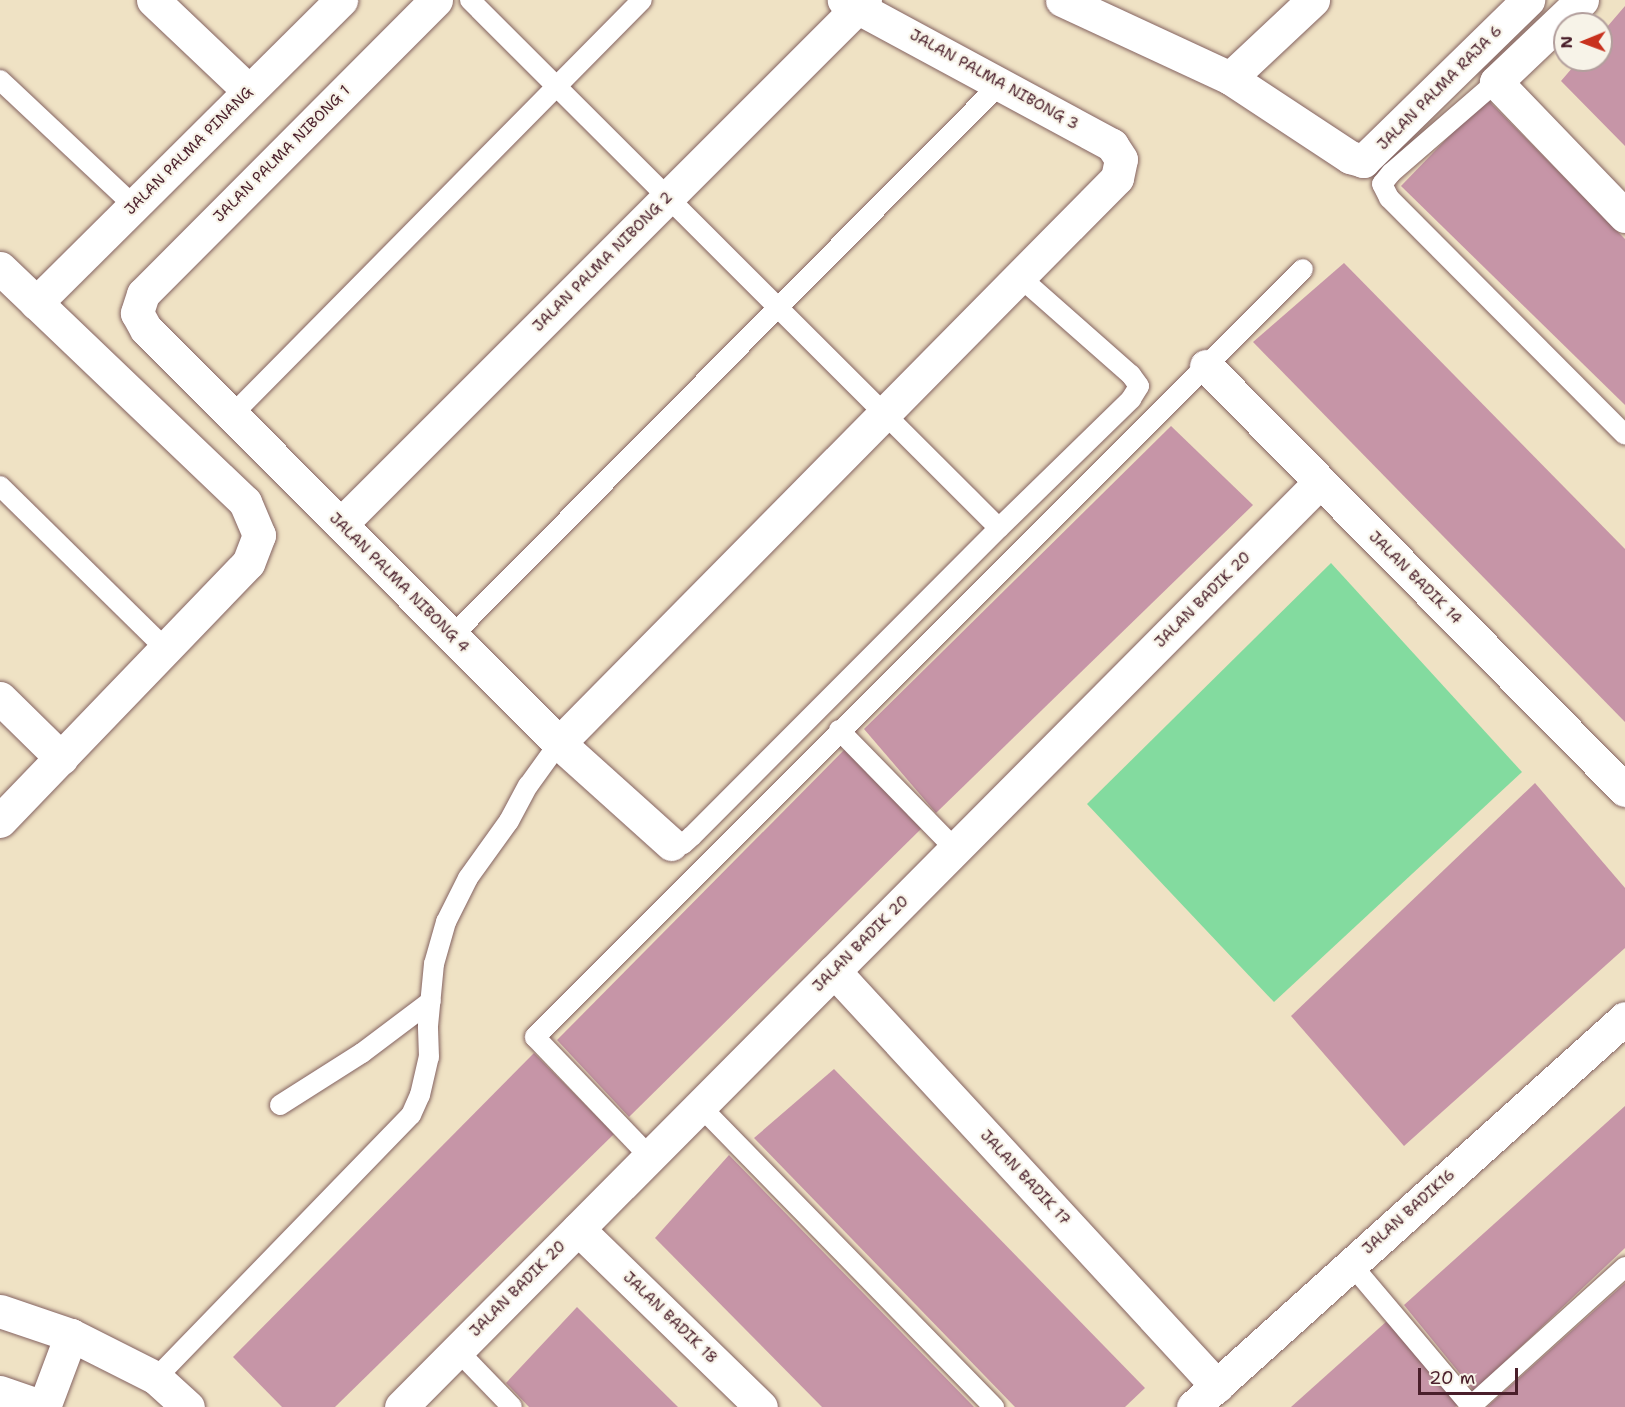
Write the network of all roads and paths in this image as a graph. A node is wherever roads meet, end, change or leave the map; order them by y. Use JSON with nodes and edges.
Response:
{"nodes":[{"id":1,"x":153,"y":0,"type":"edge"},
{"id":2,"x":341,"y":0,"type":"edge"},
{"id":3,"x":436,"y":0,"type":"edge"},
{"id":4,"x":470,"y":0,"type":"edge"},
{"id":5,"x":642,"y":0,"type":"edge"},
{"id":6,"x":1313,"y":0,"type":"edge"},
{"id":7,"x":1528,"y":0,"type":"edge"},
{"id":8,"x":1582,"y":0,"type":"edge"},
{"id":9,"x":855,"y":2,"type":"edge"},
{"id":10,"x":1074,"y":2,"type":"edge"},
{"id":11,"x":1230,"y":78,"type":"junction"},
{"id":12,"x":0,"y":80,"type":"edge"},
{"id":13,"x":1000,"y":84,"type":"junction"},
{"id":14,"x":556,"y":86,"type":"junction"},
{"id":15,"x":1503,"y":90,"type":"junction"},
{"id":16,"x":249,"y":91,"type":"junction"},
{"id":17,"x":667,"y":197,"type":"junction"},
{"id":18,"x":134,"y":206,"type":"junction"},
{"id":19,"x":1625,"y":216,"type":"edge"},
{"id":20,"x":0,"y":268,"type":"edge"},
{"id":21,"x":1303,"y":269,"type":"dead end"},
{"id":22,"x":1020,"y":277,"type":"junction"},
{"id":23,"x":36,"y":303,"type":"junction"},
{"id":24,"x":778,"y":307,"type":"junction"},
{"id":25,"x":137,"y":313,"type":"joint"},
{"id":26,"x":1206,"y":366,"type":"junction"},
{"id":27,"x":885,"y":414,"type":"junction"},
{"id":28,"x":232,"y":415,"type":"junction"},
{"id":29,"x":1625,"y":435,"type":"edge"},
{"id":30,"x":1320,"y":482,"type":"junction"},
{"id":31,"x":0,"y":486,"type":"edge"},
{"id":32,"x":341,"y":524,"type":"junction"},
{"id":33,"x":999,"y":528,"type":"junction"},
{"id":34,"x":452,"y":636,"type":"junction"},
{"id":35,"x":166,"y":648,"type":"junction"},
{"id":36,"x":0,"y":698,"type":"edge"},
{"id":37,"x":839,"y":730,"type":"junction"},
{"id":38,"x":559,"y":743,"type":"junction"},
{"id":39,"x":61,"y":758,"type":"junction"},
{"id":40,"x":1623,"y":782,"type":"edge"},
{"id":41,"x":0,"y":821,"type":"edge"},
{"id":42,"x":671,"y":844,"type":"joint"},
{"id":43,"x":955,"y":849,"type":"junction"},
{"id":44,"x":834,"y":971,"type":"junction"},
{"id":45,"x":431,"y":1001,"type":"junction"},
{"id":46,"x":1625,"y":1018,"type":"edge"},
{"id":47,"x":280,"y":1105,"type":"dead end"},
{"id":48,"x":700,"y":1106,"type":"junction"},
{"id":49,"x":650,"y":1157,"type":"junction"},
{"id":50,"x":578,"y":1229,"type":"junction"},
{"id":51,"x":1351,"y":1264,"type":"junction"},
{"id":52,"x":1625,"y":1267,"type":"edge"},
{"id":53,"x":0,"y":1311,"type":"edge"},
{"id":54,"x":71,"y":1335,"type":"junction"},
{"id":55,"x":457,"y":1350,"type":"junction"},
{"id":56,"x":156,"y":1378,"type":"junction"},
{"id":57,"x":0,"y":1392,"type":"edge"},
{"id":58,"x":1205,"y":1396,"type":"edge"},
{"id":59,"x":43,"y":1407,"type":"edge"},
{"id":60,"x":188,"y":1407,"type":"edge"},
{"id":61,"x":401,"y":1407,"type":"edge"},
{"id":62,"x":512,"y":1407,"type":"edge"},
{"id":63,"x":762,"y":1407,"type":"edge"},
{"id":64,"x":994,"y":1407,"type":"edge"},
{"id":65,"x":1471,"y":1407,"type":"edge"}],
"edges":[{"from":1,"to":16,"type":"street"},
{"from":2,"to":16,"type":"street","name":"JALAN PALMA PINANG"},
{"from":3,"to":25,"type":"street","name":"JALAN PALMA NIBONG 1"},
{"from":4,"to":14,"type":"lane"},
{"from":5,"to":14,"type":"lane"},
{"from":6,"to":11,"type":"street"},
{"from":7,"to":11,"type":"street","name":"JALAN PALMA RAJA 6"},
{"from":8,"to":15,"type":"street"},
{"from":9,"to":13,"type":"street","name":"JALAN PALMA NIBONG 3"},
{"from":9,"to":17,"type":"street","name":"JALAN PALMA NIBONG 2"},
{"from":10,"to":11,"type":"street","name":"JALAN PALMA RAJA 6"},
{"from":12,"to":18,"type":"lane"},
{"from":13,"to":22,"type":"street","name":"JALAN PALMA NIBONG 3"},
{"from":13,"to":24,"type":"lane"},
{"from":14,"to":17,"type":"lane"},
{"from":14,"to":28,"type":"lane"},
{"from":15,"to":19,"type":"street"},
{"from":15,"to":29,"type":"lane"},
{"from":16,"to":18,"type":"street","name":"JALAN PALMA PINANG"},
{"from":17,"to":24,"type":"lane"},
{"from":17,"to":32,"type":"street","name":"JALAN PALMA NIBONG 2"},
{"from":18,"to":23,"type":"street","name":"JALAN PALMA PINANG"},
{"from":20,"to":23,"type":"street"},
{"from":21,"to":26,"type":"lane"},
{"from":22,"to":27,"type":"street"},
{"from":22,"to":33,"type":"lane"},
{"from":23,"to":35,"type":"street"},
{"from":24,"to":27,"type":"lane"},
{"from":24,"to":34,"type":"lane"},
{"from":25,"to":28,"type":"street","name":"JALAN PALMA NIBONG 4"},
{"from":26,"to":30,"type":"street","name":"JALAN BADIK 14"},
{"from":26,"to":37,"type":"lane"},
{"from":27,"to":33,"type":"lane"},
{"from":27,"to":38,"type":"street"},
{"from":28,"to":32,"type":"street","name":"JALAN PALMA NIBONG 4"},
{"from":30,"to":40,"type":"street","name":"JALAN BADIK 14"},
{"from":30,"to":43,"type":"street","name":"JALAN BADIK 20"},
{"from":31,"to":35,"type":"lane"},
{"from":32,"to":34,"type":"street","name":"JALAN PALMA NIBONG 4"},
{"from":33,"to":42,"type":"lane"},
{"from":34,"to":38,"type":"street","name":"JALAN PALMA NIBONG 4"},
{"from":35,"to":39,"type":"street"},
{"from":36,"to":39,"type":"street"},
{"from":37,"to":43,"type":"lane"},
{"from":37,"to":49,"type":"lane"},
{"from":38,"to":42,"type":"street","name":"JALAN PALMA NIBONG 4"},
{"from":38,"to":45,"type":"lane"},
{"from":39,"to":41,"type":"street"},
{"from":43,"to":44,"type":"street","name":"JALAN BADIK 20"},
{"from":44,"to":48,"type":"street","name":"JALAN BADIK 20"},
{"from":44,"to":58,"type":"street","name":"JALAN BADIK 17"},
{"from":45,"to":47,"type":"lane"},
{"from":45,"to":56,"type":"lane"},
{"from":46,"to":51,"type":"street","name":"JALAN BADIK16"},
{"from":48,"to":49,"type":"street","name":"JALAN BADIK 20"},
{"from":48,"to":64,"type":"lane"},
{"from":49,"to":50,"type":"street","name":"JALAN BADIK 20"},
{"from":50,"to":55,"type":"street","name":"JALAN BADIK 20"},
{"from":50,"to":63,"type":"street","name":"JALAN BADIK 18"},
{"from":51,"to":58,"type":"street","name":"JALAN BADIK16"},
{"from":51,"to":65,"type":"lane"},
{"from":52,"to":65,"type":"lane"},
{"from":53,"to":54,"type":"street"},
{"from":54,"to":56,"type":"street"},
{"from":54,"to":59,"type":"street"},
{"from":55,"to":61,"type":"street","name":"JALAN BADIK 20"},
{"from":55,"to":62,"type":"lane"},
{"from":56,"to":60,"type":"street"},
{"from":57,"to":59,"type":"street"}]}
